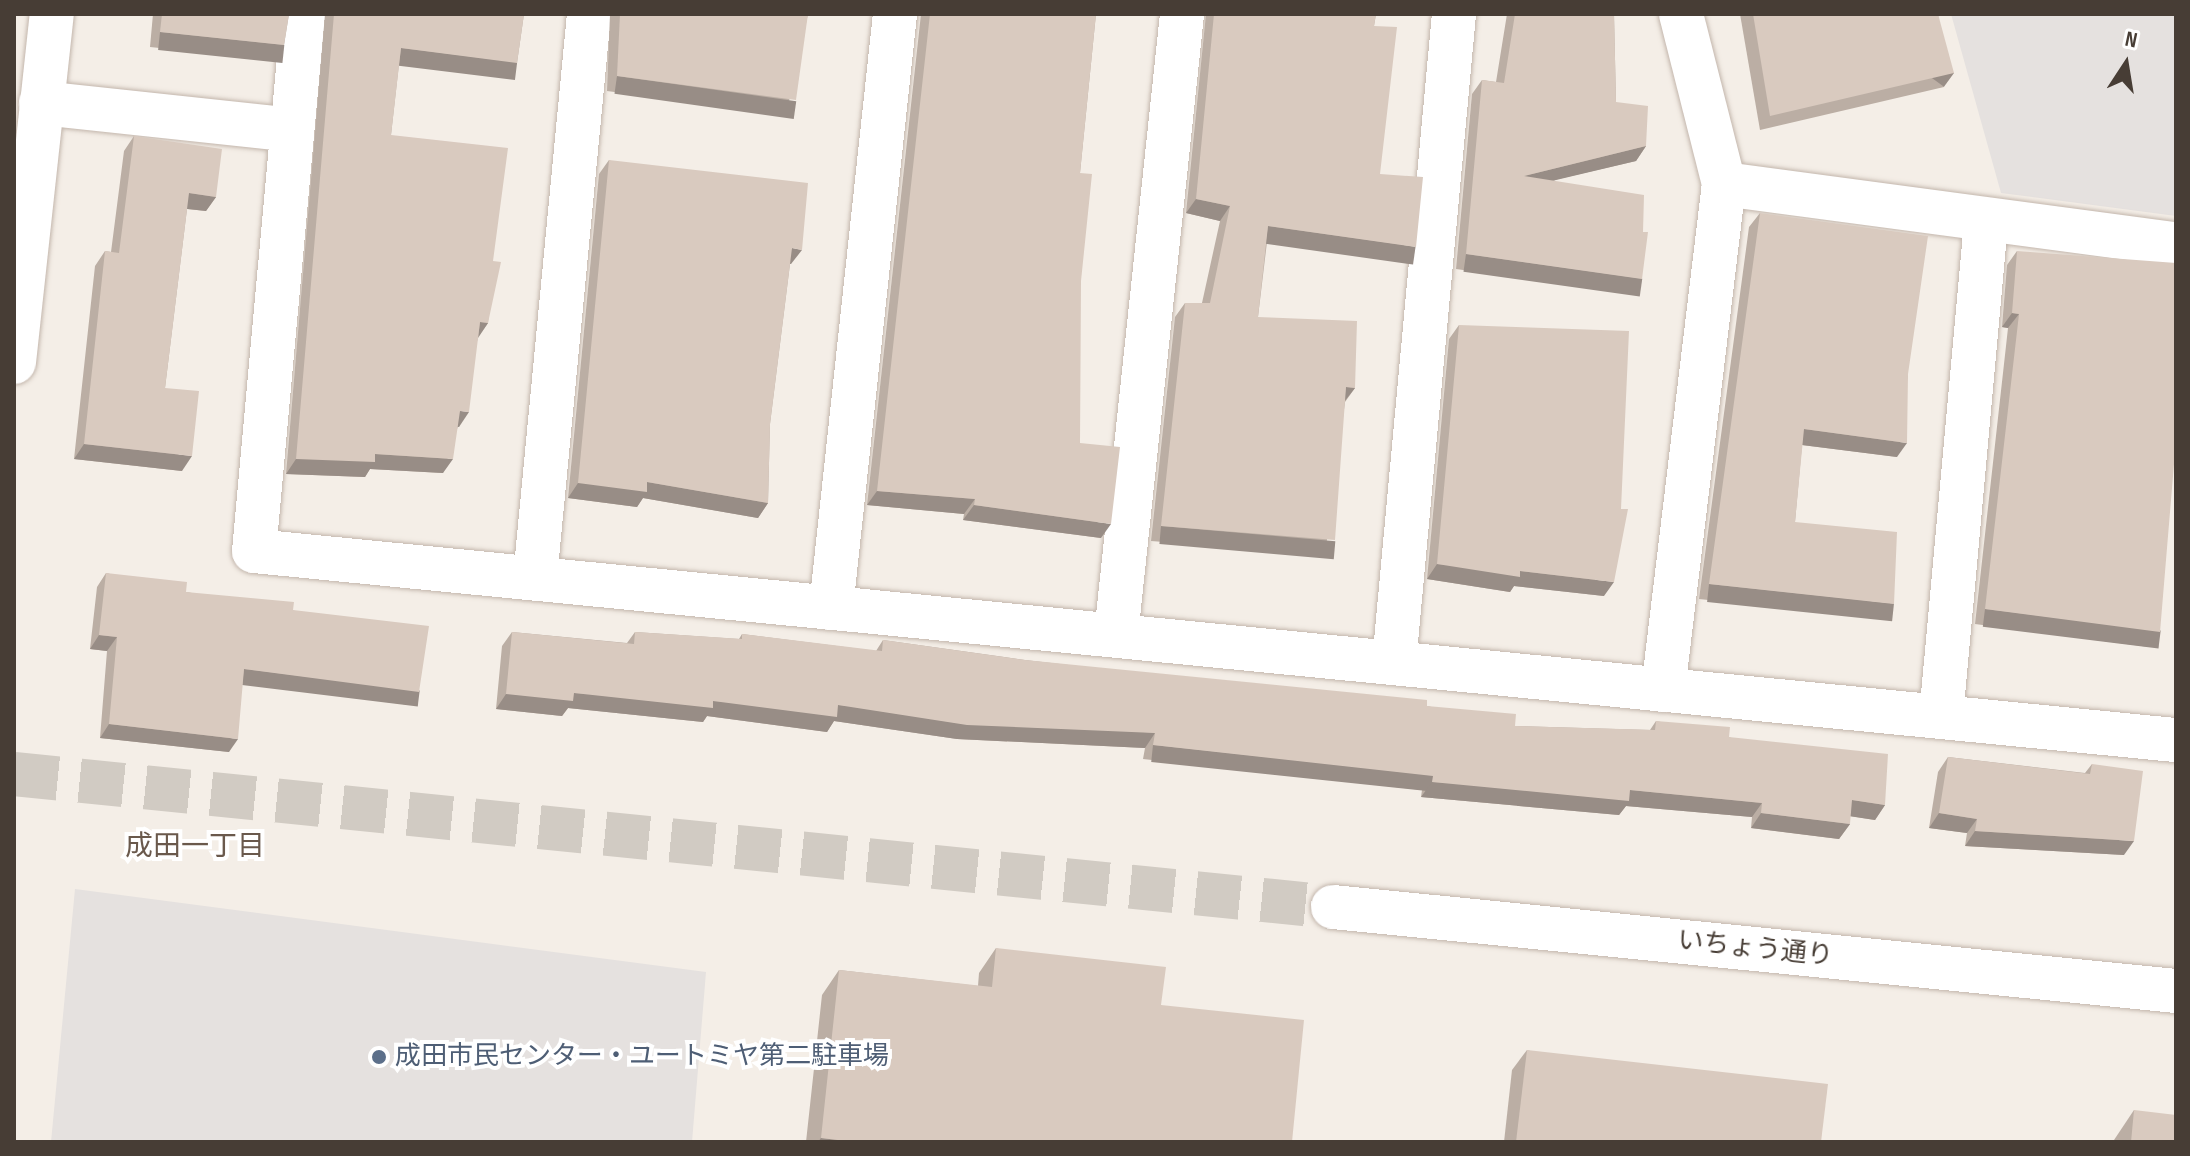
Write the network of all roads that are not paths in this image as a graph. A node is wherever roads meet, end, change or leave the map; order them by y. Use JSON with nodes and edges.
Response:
{"nodes":[{"id":1,"x":52,"y":14,"type":"edge"},
{"id":2,"x":303,"y":14,"type":"edge"},
{"id":3,"x":589,"y":14,"type":"edge"},
{"id":4,"x":895,"y":14,"type":"edge"},
{"id":5,"x":1182,"y":14,"type":"edge"},
{"id":6,"x":1454,"y":14,"type":"edge"},
{"id":7,"x":1681,"y":14,"type":"edge"},
{"id":8,"x":41,"y":103,"type":"junction"},
{"id":9,"x":292,"y":130,"type":"junction"},
{"id":10,"x":1724,"y":184,"type":"junction"},
{"id":11,"x":1986,"y":222,"type":"junction"},
{"id":12,"x":2176,"y":244,"type":"edge"},
{"id":13,"x":14,"y":362,"type":"edge"},
{"id":14,"x":535,"y":578,"type":"junction"},
{"id":15,"x":831,"y":608,"type":"junction"},
{"id":16,"x":1116,"y":635,"type":"junction"},
{"id":17,"x":1394,"y":663,"type":"junction"},
{"id":18,"x":1663,"y":690,"type":"junction"},
{"id":19,"x":1941,"y":717,"type":"junction"},
{"id":20,"x":2176,"y":740,"type":"edge"},
{"id":21,"x":1333,"y":907,"type":"tunnel mouth"},
{"id":22,"x":2176,"y":991,"type":"edge"}],
"edges":[{"from":1,"to":8,"type":"street"},
{"from":2,"to":9,"type":"street"},
{"from":3,"to":14,"type":"street"},
{"from":4,"to":15,"type":"street"},
{"from":5,"to":16,"type":"street"},
{"from":6,"to":17,"type":"street"},
{"from":7,"to":10,"type":"street"},
{"from":8,"to":9,"type":"street"},
{"from":8,"to":13,"type":"street"},
{"from":9,"to":14,"type":"street"},
{"from":10,"to":11,"type":"street"},
{"from":10,"to":18,"type":"street"},
{"from":11,"to":12,"type":"street"},
{"from":11,"to":19,"type":"street"},
{"from":14,"to":15,"type":"street"},
{"from":15,"to":16,"type":"street"},
{"from":16,"to":17,"type":"street"},
{"from":17,"to":18,"type":"street"},
{"from":18,"to":19,"type":"street"},
{"from":19,"to":20,"type":"street"},
{"from":21,"to":22,"type":"street","name":"いちょう通り"}]}
